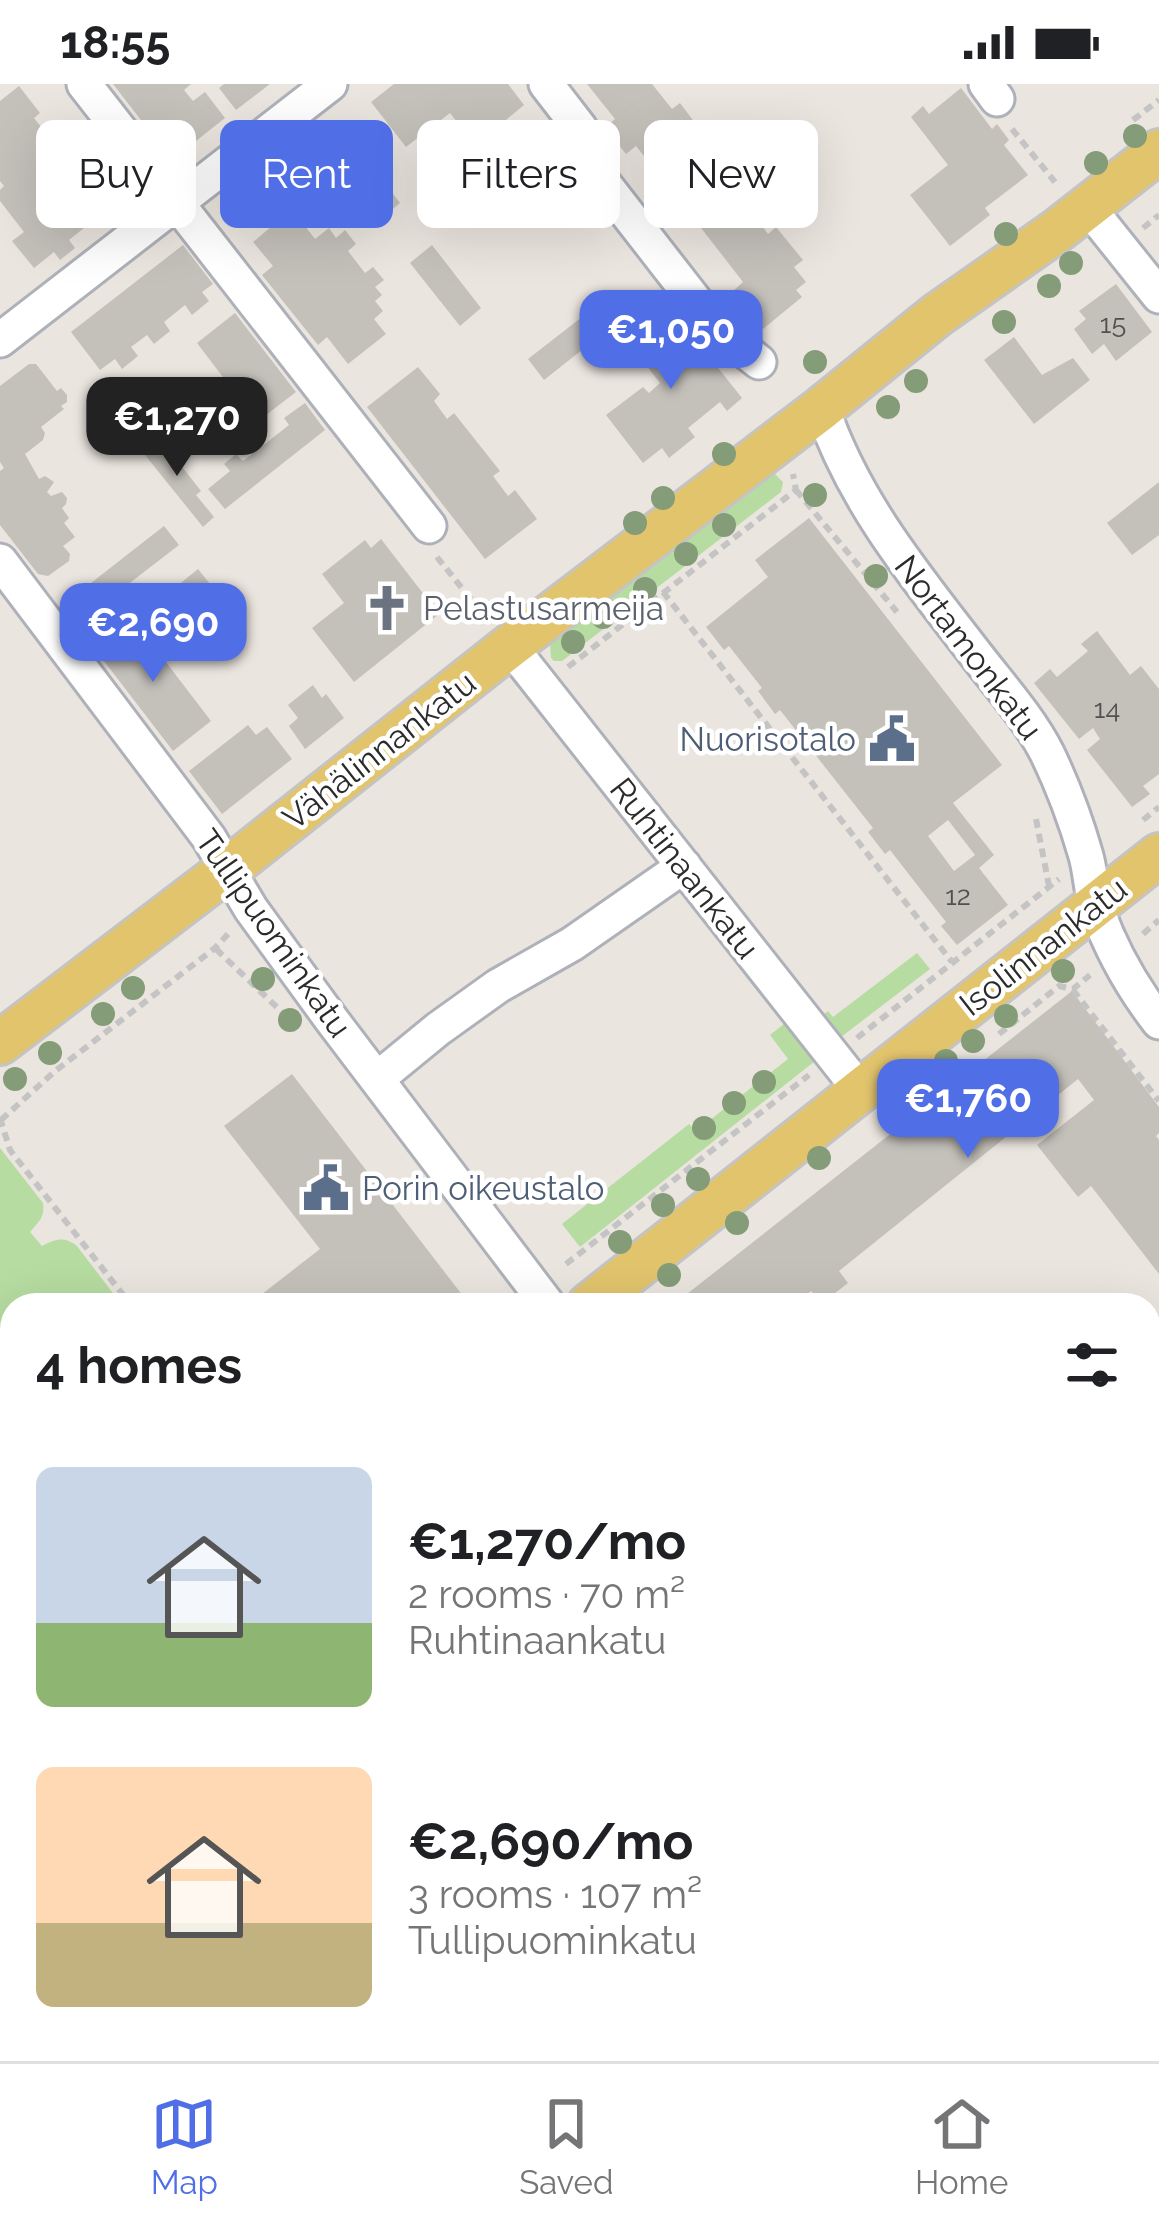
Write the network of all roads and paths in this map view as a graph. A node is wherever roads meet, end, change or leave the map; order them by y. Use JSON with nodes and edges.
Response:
{"nodes":[{"id":1,"x":84,"y":84,"type":"edge"},
{"id":2,"x":330,"y":84,"type":"edge"},
{"id":3,"x":546,"y":84,"type":"edge"},
{"id":4,"x":992,"y":91,"type":"edge"},
{"id":5,"x":112,"y":120,"type":"edge"},
{"id":6,"x":1159,"y":151,"type":"edge"},
{"id":7,"x":196,"y":187,"type":"edge"},
{"id":8,"x":1071,"y":194,"type":"junction"},
{"id":9,"x":1159,"y":215,"type":"edge"},
{"id":10,"x":196,"y":226,"type":"edge"},
{"id":11,"x":144,"y":228,"type":"edge"},
{"id":12,"x":1120,"y":247,"type":"junction"},
{"id":13,"x":1159,"y":296,"type":"edge"},
{"id":14,"x":0,"y":340,"type":"edge"},
{"id":15,"x":759,"y":362,"type":"dead end"},
{"id":16,"x":827,"y":424,"type":"junction"},
{"id":17,"x":796,"y":490,"type":"junction"},
{"id":18,"x":429,"y":526,"type":"joint"},
{"id":19,"x":0,"y":561,"type":"edge"},
{"id":20,"x":663,"y":592,"type":"junction"},
{"id":21,"x":903,"y":619,"type":"dead end"},
{"id":22,"x":508,"y":644,"type":"junction"},
{"id":23,"x":1034,"y":805,"type":"dead end"},
{"id":24,"x":1159,"y":855,"type":"edge"},
{"id":25,"x":683,"y":866,"type":"junction"},
{"id":26,"x":228,"y":869,"type":"junction"},
{"id":27,"x":1049,"y":886,"type":"dead end"},
{"id":28,"x":1095,"y":905,"type":"junction"},
{"id":29,"x":250,"y":909,"type":"junction"},
{"id":30,"x":1159,"y":920,"type":"edge"},
{"id":31,"x":1115,"y":955,"type":"junction"},
{"id":32,"x":952,"y":962,"type":"dead end"},
{"id":33,"x":75,"y":986,"type":"junction"},
{"id":34,"x":1073,"y":989,"type":"junction"},
{"id":35,"x":0,"y":1020,"type":"edge"},
{"id":36,"x":1159,"y":1022,"type":"edge"},
{"id":37,"x":0,"y":1043,"type":"edge"},
{"id":38,"x":985,"y":1044,"type":"dead end"},
{"id":39,"x":0,"y":1060,"type":"edge"},
{"id":40,"x":377,"y":1079,"type":"junction"},
{"id":41,"x":860,"y":1090,"type":"junction"},
{"id":42,"x":1159,"y":1101,"type":"edge"},
{"id":43,"x":0,"y":1119,"type":"edge"},
{"id":44,"x":121,"y":1293,"type":"edge"},
{"id":45,"x":539,"y":1293,"type":"edge"},
{"id":46,"x":604,"y":1293,"type":"edge"}],
"edges":[{"from":1,"to":5,"type":"street"},
{"from":2,"to":7,"type":"street"},
{"from":3,"to":15,"type":"street"},
{"from":4,"to":8,"type":"path"},
{"from":6,"to":8,"type":"main road","name":"Vähälinnankatu"},
{"from":8,"to":12,"type":"street"},
{"from":8,"to":16,"type":"main road","name":"Vähälinnankatu"},
{"from":9,"to":12,"type":"path"},
{"from":10,"to":18,"type":"street"},
{"from":11,"to":14,"type":"street"},
{"from":12,"to":13,"type":"street"},
{"from":16,"to":17,"type":"path"},
{"from":16,"to":22,"type":"main road","name":"Vähälinnankatu"},
{"from":16,"to":28,"type":"street","name":"Nortamonkatu"},
{"from":17,"to":20,"type":"path"},
{"from":17,"to":21,"type":"path"},
{"from":18,"to":22,"type":"path"},
{"from":19,"to":26,"type":"street","name":"Tullipuominkatu"},
{"from":20,"to":22,"type":"path"},
{"from":20,"to":32,"type":"path"},
{"from":22,"to":25,"type":"street","name":"Ruhtinaankatu"},
{"from":22,"to":26,"type":"main road","name":"Vähälinnankatu"},
{"from":23,"to":27,"type":"path"},
{"from":24,"to":28,"type":"main road","name":"Isolinnankatu"},
{"from":25,"to":40,"type":"street"},
{"from":25,"to":41,"type":"street","name":"Ruhtinaankatu"},
{"from":26,"to":29,"type":"street","name":"Tullipuominkatu"},
{"from":26,"to":33,"type":"main road","name":"Vähälinnankatu"},
{"from":28,"to":31,"type":"street","name":"Nortamonkatu"},
{"from":28,"to":41,"type":"main road","name":"Isolinnankatu"},
{"from":29,"to":40,"type":"street","name":"Tullipuominkatu"},
{"from":29,"to":43,"type":"path"},
{"from":30,"to":31,"type":"path"},
{"from":31,"to":34,"type":"path"},
{"from":31,"to":36,"type":"street","name":"Nortamonkatu"},
{"from":33,"to":35,"type":"main road"},
{"from":33,"to":37,"type":"main road","name":"Vähälinnankatu"},
{"from":33,"to":39,"type":"main road"},
{"from":34,"to":38,"type":"path"},
{"from":34,"to":42,"type":"path"},
{"from":40,"to":45,"type":"street","name":"Tullipuominkatu"},
{"from":41,"to":46,"type":"main road","name":"Isolinnankatu"},
{"from":43,"to":44,"type":"path"}]}
